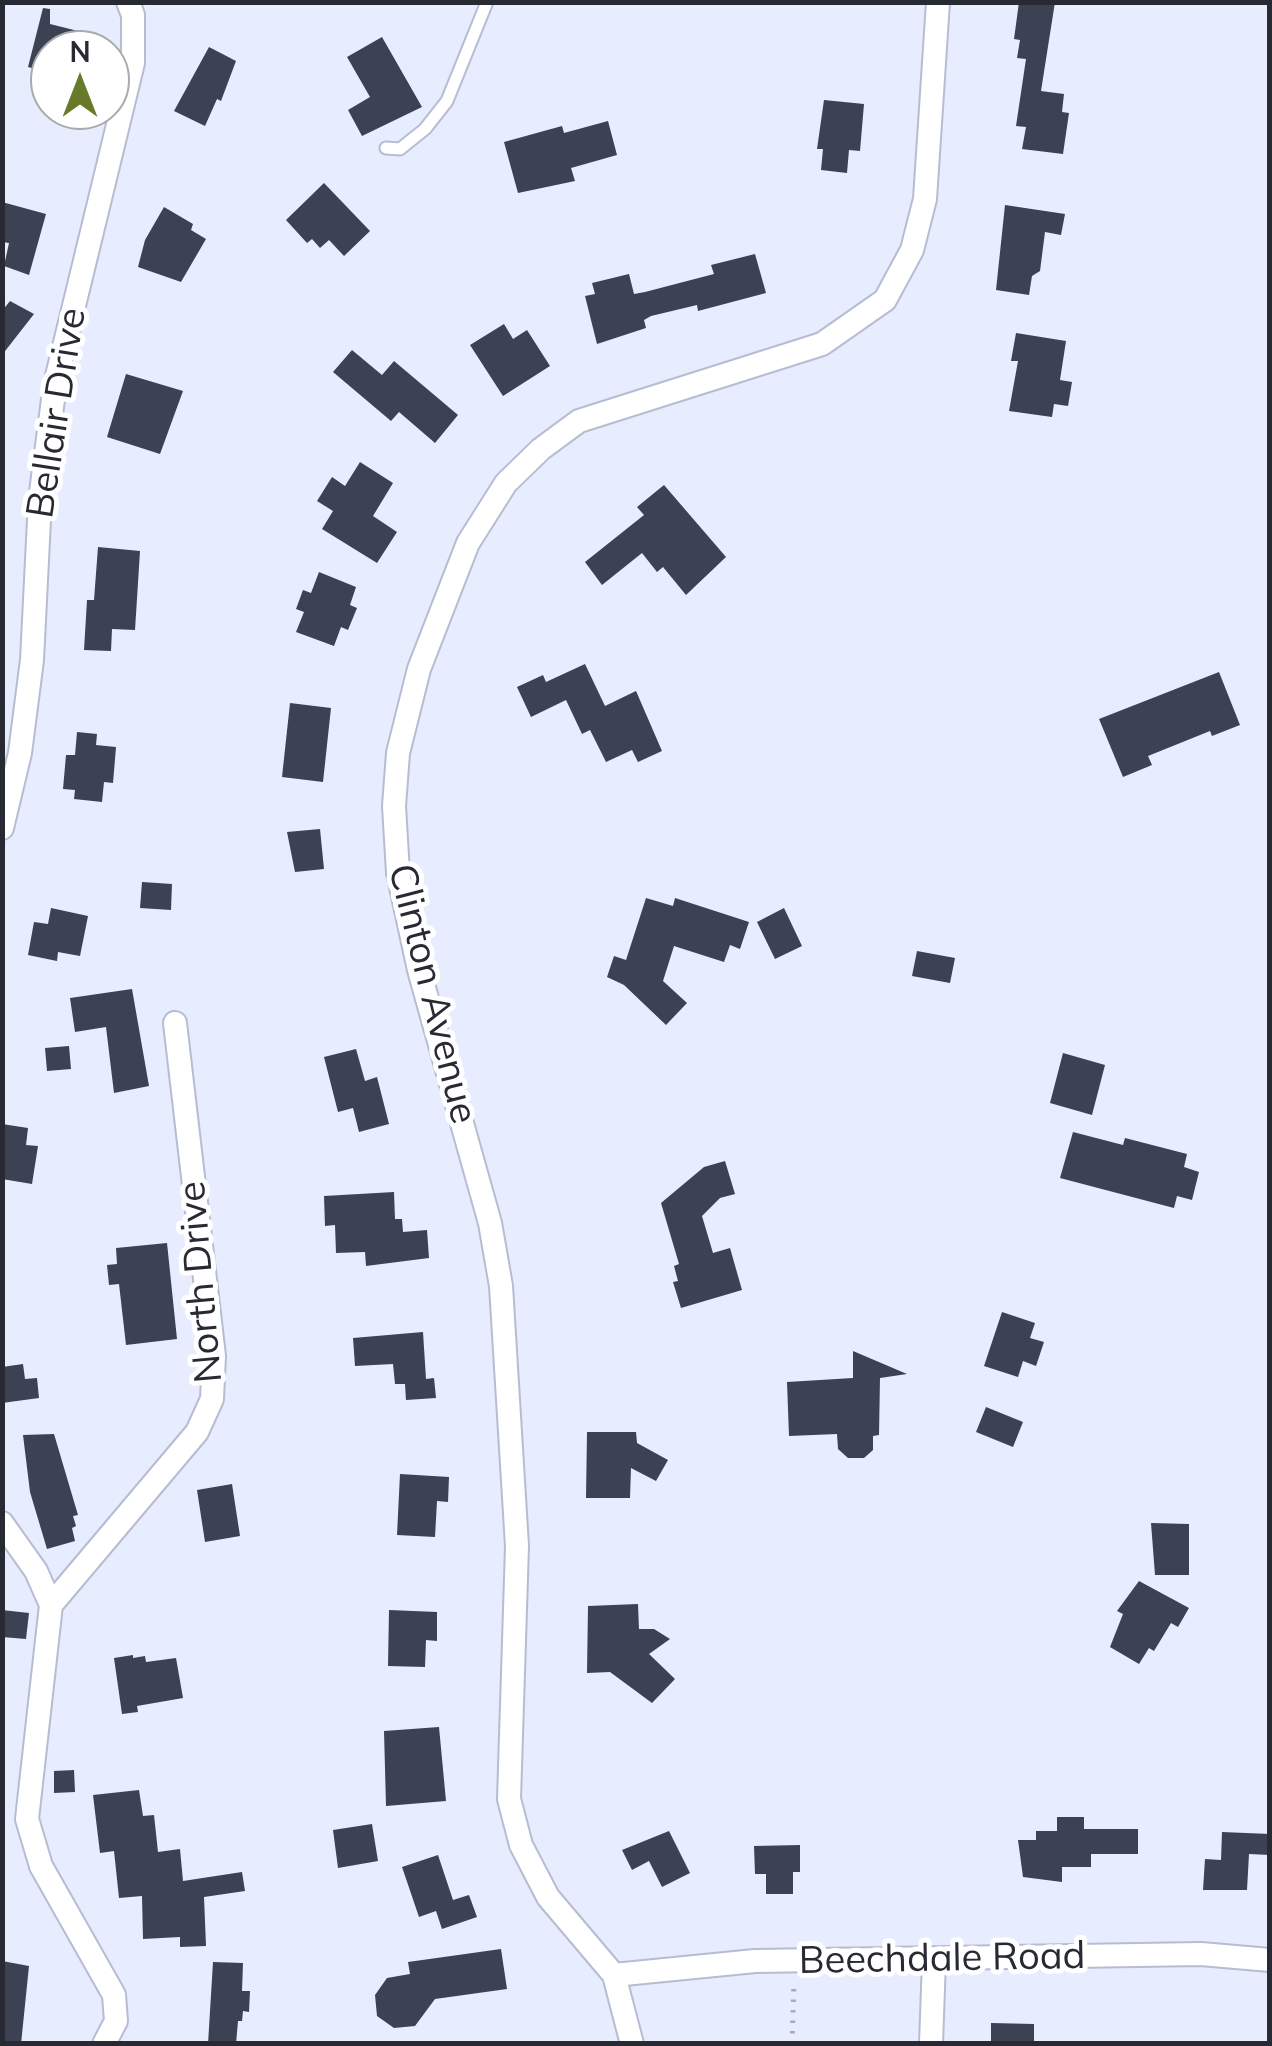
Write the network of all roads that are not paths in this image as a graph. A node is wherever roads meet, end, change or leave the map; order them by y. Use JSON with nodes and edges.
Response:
{"nodes":[{"id":1,"x":128,"y":2,"type":"edge"},
{"id":2,"x":487,"y":2,"type":"edge"},
{"id":3,"x":938,"y":2,"type":"edge"},
{"id":4,"x":386,"y":148,"type":"dead end"},
{"id":5,"x":2,"y":828,"type":"edge"},
{"id":6,"x":175,"y":1023,"type":"dead end"},
{"id":7,"x":2,"y":1523,"type":"edge"},
{"id":8,"x":51,"y":1605,"type":"junction"},
{"id":9,"x":934,"y":1960,"type":"junction"},
{"id":10,"x":1270,"y":1960,"type":"edge"},
{"id":11,"x":614,"y":1975,"type":"junction"},
{"id":12,"x":104,"y":2044,"type":"edge"},
{"id":13,"x":632,"y":2044,"type":"edge"},
{"id":14,"x":931,"y":2044,"type":"edge"}],
"edges":[{"from":1,"to":5,"type":"street","name":"Bellair Drive"},
{"from":2,"to":4,"type":"lane"},
{"from":3,"to":11,"type":"street","name":"Clinton Avenue"},
{"from":6,"to":8,"type":"street","name":"North Drive"},
{"from":7,"to":8,"type":"street"},
{"from":8,"to":12,"type":"street"},
{"from":9,"to":10,"type":"street","name":"Beechdale Road"},
{"from":9,"to":11,"type":"street","name":"Beechdale Road"},
{"from":9,"to":14,"type":"street"},
{"from":11,"to":13,"type":"street","name":"Clinton Avenue"}]}
